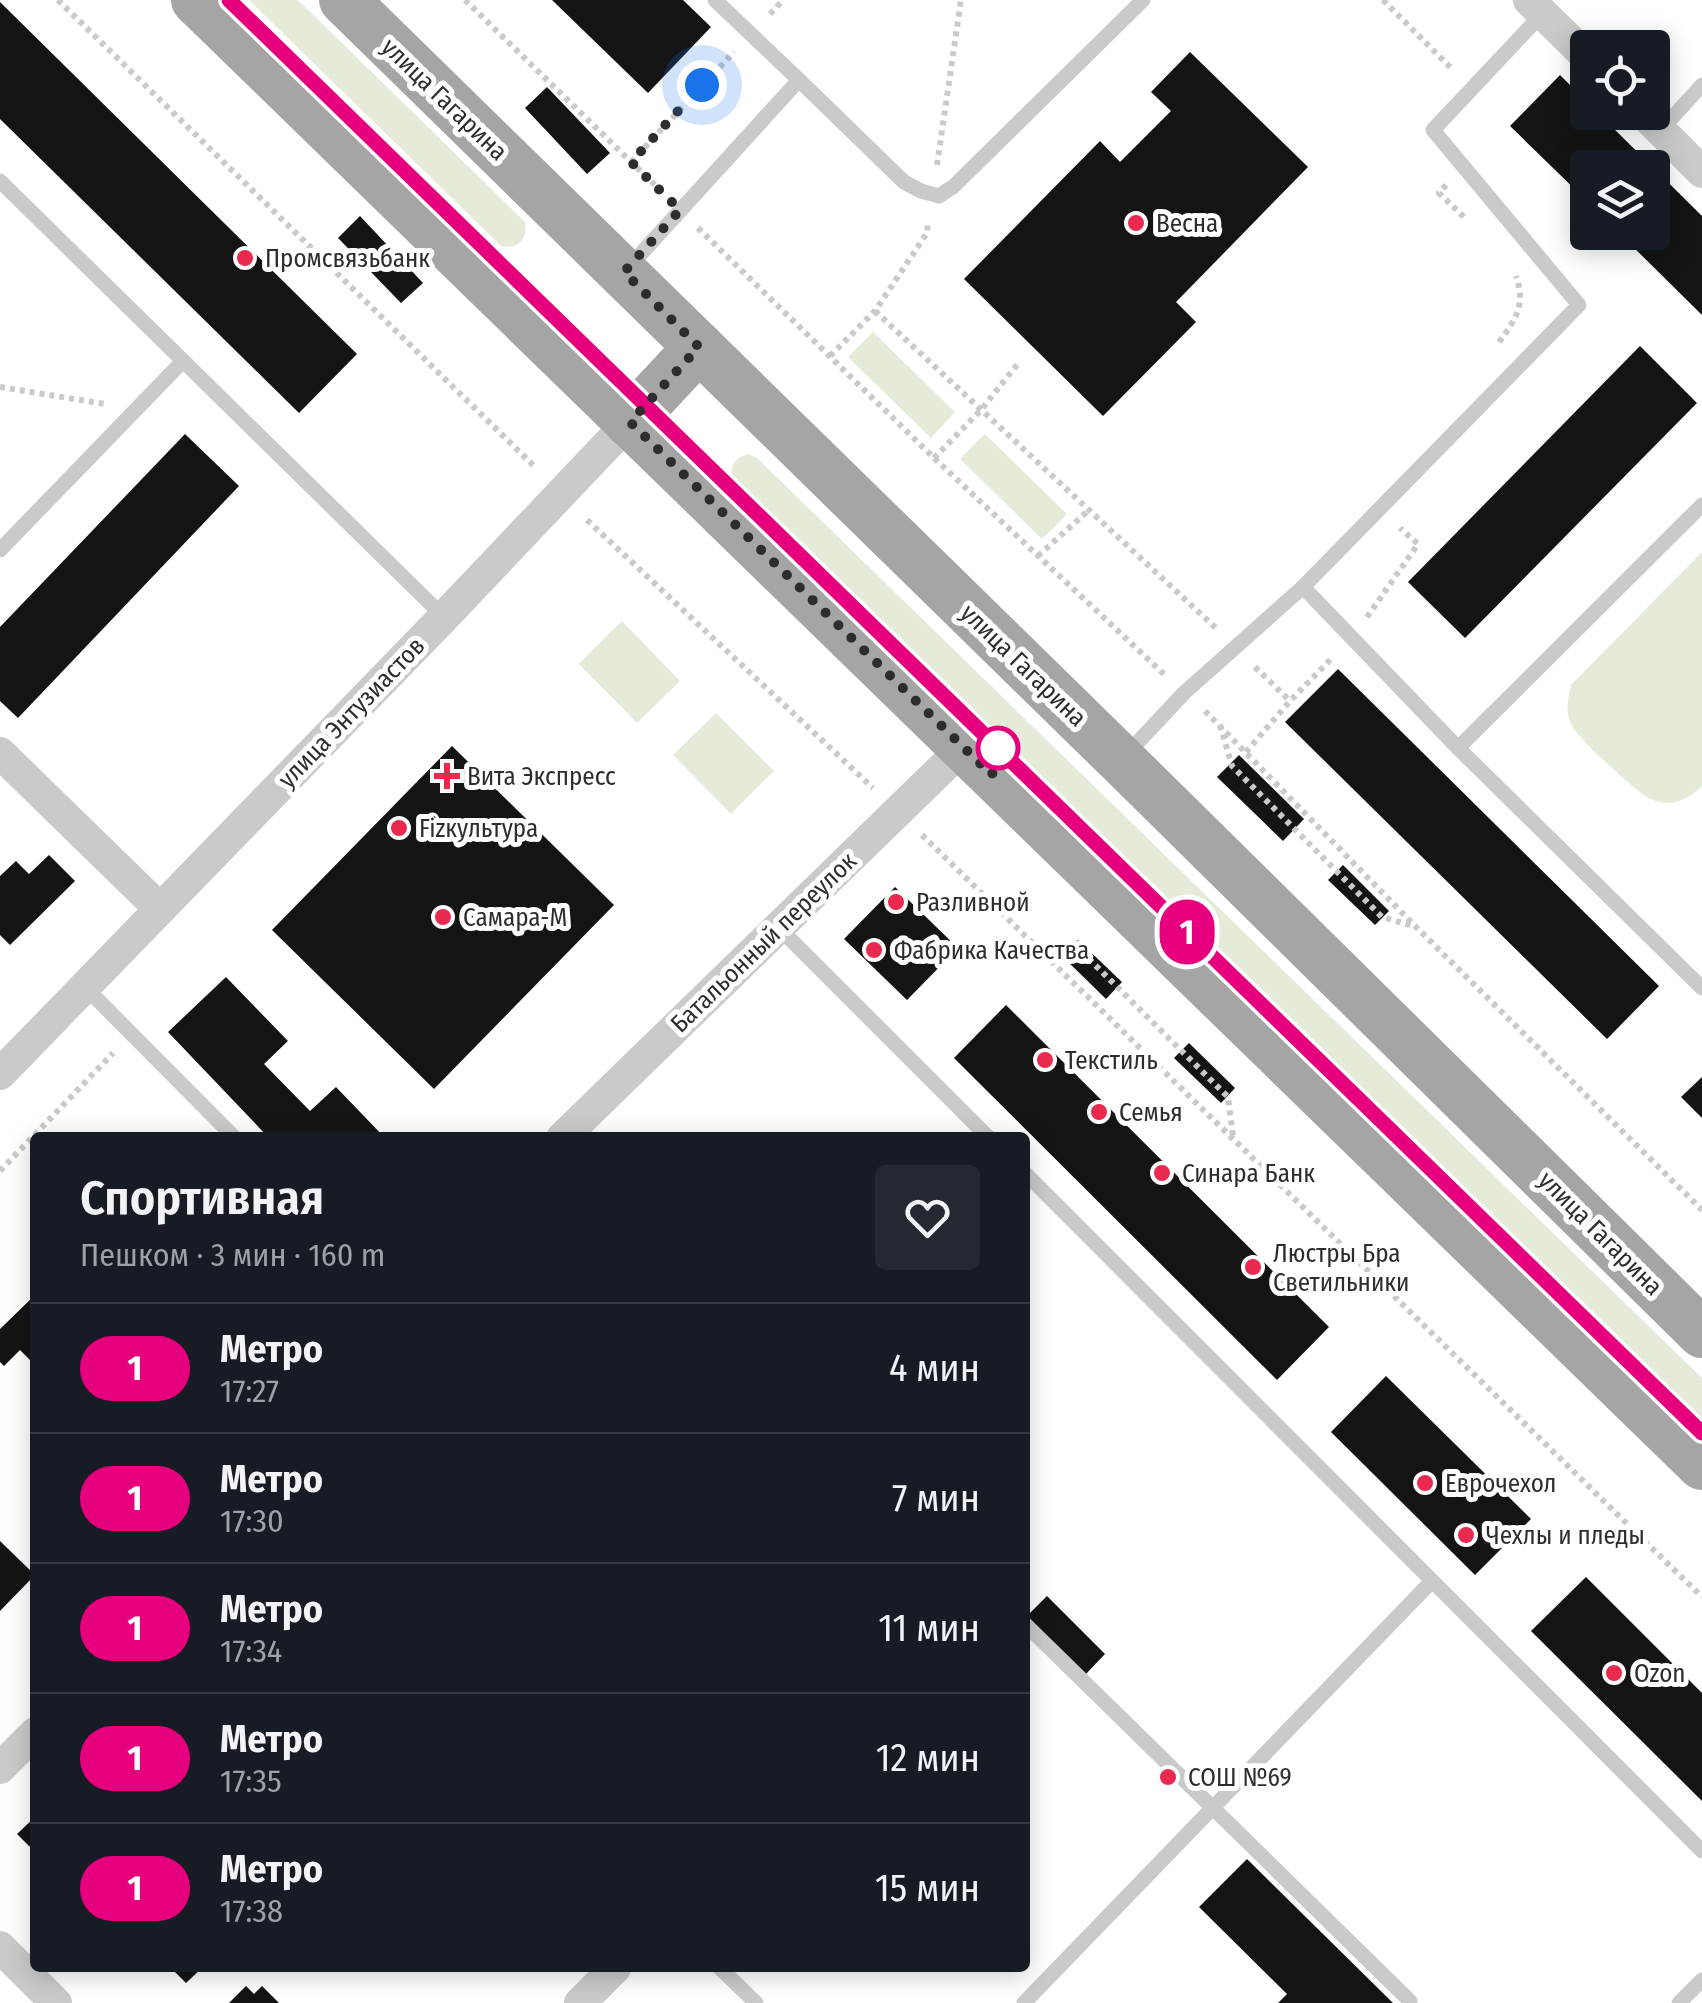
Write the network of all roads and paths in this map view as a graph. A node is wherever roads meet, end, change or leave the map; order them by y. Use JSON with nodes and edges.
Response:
{"nodes":[{"id":1,"x":58,"y":0,"type":"edge"},
{"id":2,"x":196,"y":0,"type":"edge"},
{"id":3,"x":344,"y":0,"type":"edge"},
{"id":4,"x":465,"y":0,"type":"edge"},
{"id":5,"x":715,"y":0,"type":"edge"},
{"id":6,"x":1143,"y":0,"type":"edge"},
{"id":7,"x":1383,"y":0,"type":"edge"},
{"id":8,"x":1536,"y":6,"type":"edge"},
{"id":9,"x":750,"y":34,"type":"junction"},
{"id":10,"x":1570,"y":40,"type":"edge"},
{"id":11,"x":798,"y":80,"type":"junction"},
{"id":12,"x":1702,"y":86,"type":"edge"},
{"id":13,"x":1471,"y":89,"type":"junction"},
{"id":14,"x":1670,"y":109,"type":"edge"},
{"id":15,"x":1659,"y":130,"type":"edge"},
{"id":16,"x":631,"y":162,"type":"junction"},
{"id":17,"x":1702,"y":172,"type":"edge"},
{"id":18,"x":0,"y":182,"type":"edge"},
{"id":19,"x":680,"y":210,"type":"junction"},
{"id":20,"x":624,"y":272,"type":"junction"},
{"id":21,"x":699,"y":347,"type":"junction"},
{"id":22,"x":830,"y":356,"type":"junction"},
{"id":23,"x":183,"y":361,"type":"junction"},
{"id":24,"x":1020,"y":361,"type":"dead end"},
{"id":25,"x":0,"y":386,"type":"edge"},
{"id":26,"x":136,"y":410,"type":"junction"},
{"id":27,"x":981,"y":410,"type":"junction"},
{"id":28,"x":630,"y":422,"type":"junction"},
{"id":29,"x":934,"y":458,"type":"junction"},
{"id":30,"x":562,"y":494,"type":"junction"},
{"id":31,"x":1702,"y":505,"type":"edge"},
{"id":32,"x":1090,"y":510,"type":"junction"},
{"id":33,"x":0,"y":550,"type":"edge"},
{"id":34,"x":1038,"y":556,"type":"junction"},
{"id":35,"x":1303,"y":587,"type":"junction"},
{"id":36,"x":444,"y":617,"type":"junction"},
{"id":37,"x":1208,"y":620,"type":"dead end"},
{"id":38,"x":1237,"y":648,"type":"junction"},
{"id":39,"x":1184,"y":694,"type":"junction"},
{"id":40,"x":1290,"y":701,"type":"dead end"},
{"id":41,"x":1219,"y":724,"type":"junction"},
{"id":42,"x":964,"y":747,"type":"junction"},
{"id":43,"x":1458,"y":748,"type":"junction"},
{"id":44,"x":0,"y":753,"type":"edge"},
{"id":45,"x":1121,"y":760,"type":"junction"},
{"id":46,"x":898,"y":812,"type":"junction"},
{"id":47,"x":160,"y":909,"type":"junction"},
{"id":48,"x":778,"y":927,"type":"junction"},
{"id":49,"x":1417,"y":928,"type":"junction"},
{"id":50,"x":1033,"y":944,"type":"junction"},
{"id":51,"x":85,"y":987,"type":"junction"},
{"id":52,"x":1702,"y":988,"type":"edge"},
{"id":53,"x":131,"y":1034,"type":"junction"},
{"id":54,"x":0,"y":1074,"type":"edge"},
{"id":55,"x":37,"y":1132,"type":"edge"},
{"id":56,"x":229,"y":1132,"type":"edge"},
{"id":57,"x":568,"y":1132,"type":"edge"},
{"id":58,"x":983,"y":1132,"type":"edge"},
{"id":59,"x":1233,"y":1138,"type":"junction"},
{"id":60,"x":30,"y":1140,"type":"edge"},
{"id":61,"x":0,"y":1171,"type":"edge"},
{"id":62,"x":1030,"y":1179,"type":"edge"},
{"id":63,"x":1702,"y":1210,"type":"edge"},
{"id":64,"x":1702,"y":1332,"type":"edge"},
{"id":65,"x":1702,"y":1465,"type":"edge"},
{"id":66,"x":1432,"y":1581,"type":"junction"},
{"id":67,"x":1702,"y":1597,"type":"edge"},
{"id":68,"x":1030,"y":1628,"type":"edge"},
{"id":69,"x":30,"y":1737,"type":"edge"},
{"id":70,"x":0,"y":1768,"type":"edge"},
{"id":71,"x":1213,"y":1808,"type":"junction"},
{"id":72,"x":1702,"y":1851,"type":"edge"},
{"id":73,"x":0,"y":1947,"type":"edge"},
{"id":74,"x":612,"y":1972,"type":"edge"},
{"id":75,"x":724,"y":1972,"type":"edge"},
{"id":76,"x":1702,"y":1980,"type":"edge"},
{"id":77,"x":1410,"y":2000,"type":"edge"},
{"id":78,"x":56,"y":2003,"type":"edge"},
{"id":79,"x":580,"y":2003,"type":"edge"},
{"id":80,"x":756,"y":2003,"type":"edge"},
{"id":81,"x":1024,"y":2003,"type":"edge"},
{"id":82,"x":1679,"y":2003,"type":"edge"}],
"edges":[{"from":1,"to":30,"type":"path"},
{"from":2,"to":28,"type":"main road"},
{"from":3,"to":20,"type":"main road","name":"улица Гагарина"},
{"from":4,"to":16,"type":"path"},
{"from":5,"to":9,"type":"lane"},
{"from":6,"to":11,"type":"lane"},
{"from":7,"to":13,"type":"path"},
{"from":8,"to":10,"type":"street"},
{"from":8,"to":13,"type":"lane"},
{"from":9,"to":11,"type":"lane"},
{"from":9,"to":16,"type":"path"},
{"from":11,"to":19,"type":"lane"},
{"from":12,"to":14,"type":"lane"},
{"from":13,"to":35,"type":"lane"},
{"from":15,"to":17,"type":"street"},
{"from":16,"to":19,"type":"path"},
{"from":18,"to":23,"type":"lane"},
{"from":19,"to":20,"type":"lane"},
{"from":19,"to":22,"type":"path"},
{"from":20,"to":21,"type":"main road","name":"улица Гагарина"},
{"from":21,"to":28,"type":"main road","name":"улица Энтузиастов"},
{"from":21,"to":45,"type":"main road","name":"улица Гагарина"},
{"from":22,"to":27,"type":"path"},
{"from":22,"to":29,"type":"path"},
{"from":23,"to":26,"type":"lane"},
{"from":23,"to":36,"type":"lane"},
{"from":24,"to":27,"type":"path"},
{"from":25,"to":26,"type":"path"},
{"from":26,"to":33,"type":"lane"},
{"from":27,"to":29,"type":"path"},
{"from":27,"to":32,"type":"path"},
{"from":28,"to":30,"type":"street","name":"улица Энтузиастов"},
{"from":28,"to":42,"type":"main road"},
{"from":29,"to":34,"type":"path"},
{"from":30,"to":36,"type":"street","name":"улица Энтузиастов"},
{"from":30,"to":46,"type":"path"},
{"from":31,"to":43,"type":"lane"},
{"from":32,"to":34,"type":"path"},
{"from":32,"to":37,"type":"path"},
{"from":34,"to":39,"type":"path"},
{"from":35,"to":38,"type":"lane"},
{"from":35,"to":43,"type":"lane"},
{"from":36,"to":47,"type":"street","name":"улица Энтузиастов"},
{"from":38,"to":39,"type":"lane"},
{"from":38,"to":40,"type":"path"},
{"from":39,"to":41,"type":"path"},
{"from":39,"to":45,"type":"lane"},
{"from":41,"to":49,"type":"path"},
{"from":41,"to":49,"type":"path"},
{"from":42,"to":46,"type":"street","name":"Батальонный переулок"},
{"from":42,"to":65,"type":"main road"},
{"from":43,"to":52,"type":"lane"},
{"from":44,"to":47,"type":"street"},
{"from":45,"to":64,"type":"main road","name":"улица Гагарина"},
{"from":46,"to":48,"type":"street","name":"Батальонный переулок"},
{"from":46,"to":50,"type":"path"},
{"from":47,"to":51,"type":"street","name":"улица Энтузиастов"},
{"from":48,"to":57,"type":"street","name":"Батальонный переулок"},
{"from":48,"to":58,"type":"lane"},
{"from":49,"to":63,"type":"path"},
{"from":50,"to":59,"type":"path"},
{"from":50,"to":59,"type":"path"},
{"from":51,"to":53,"type":"lane"},
{"from":51,"to":54,"type":"street","name":"улица Энтузиастов"},
{"from":53,"to":55,"type":"path"},
{"from":53,"to":56,"type":"lane"},
{"from":59,"to":67,"type":"path"},
{"from":60,"to":61,"type":"path"},
{"from":62,"to":66,"type":"lane"},
{"from":66,"to":71,"type":"lane"},
{"from":66,"to":72,"type":"lane"},
{"from":68,"to":71,"type":"lane"},
{"from":69,"to":70,"type":"street"},
{"from":71,"to":77,"type":"lane"},
{"from":71,"to":81,"type":"lane"},
{"from":73,"to":78,"type":"street"},
{"from":74,"to":79,"type":"street"},
{"from":75,"to":80,"type":"lane"},
{"from":76,"to":82,"type":"lane"}]}
